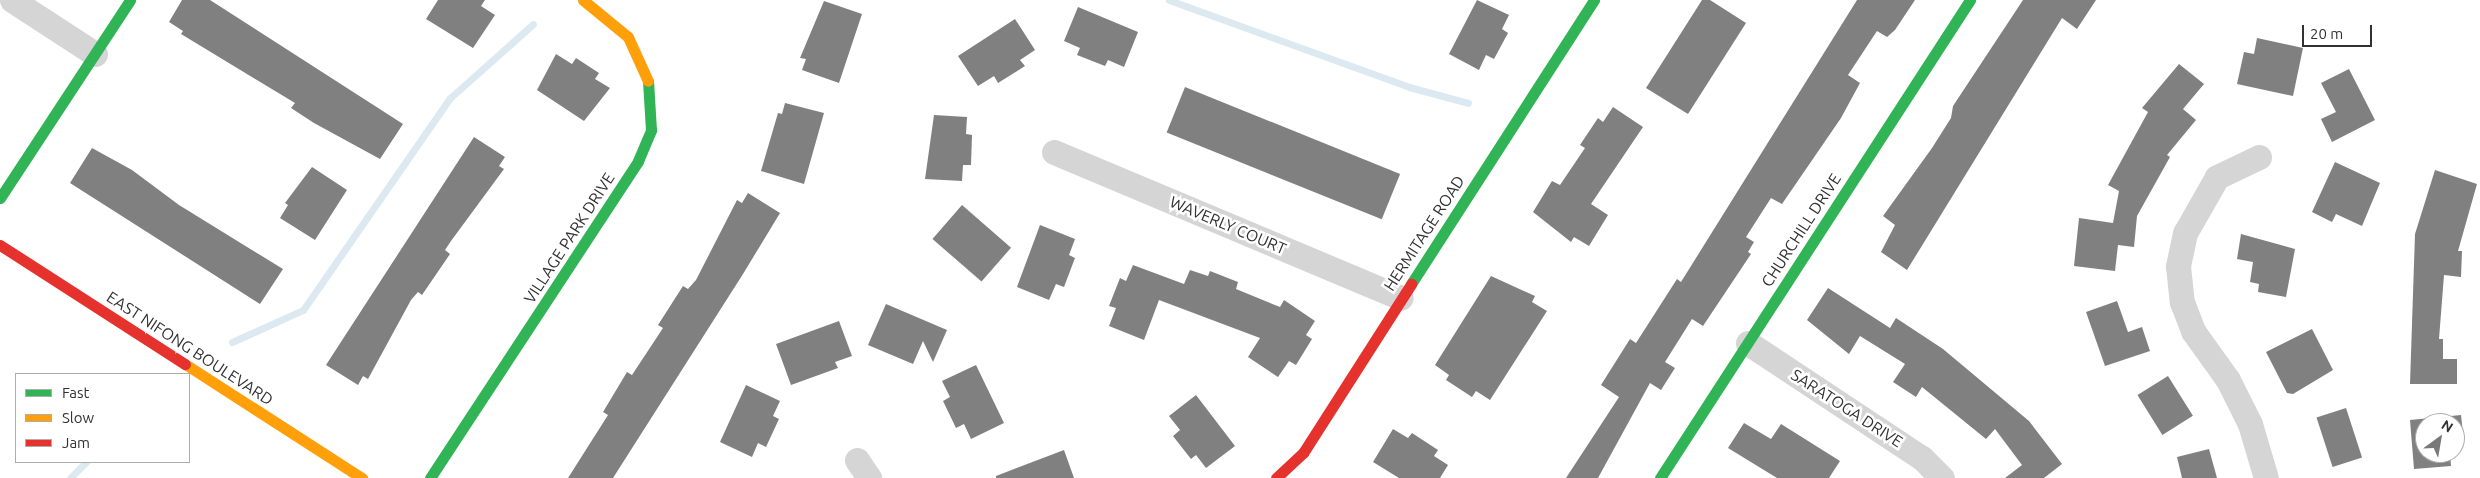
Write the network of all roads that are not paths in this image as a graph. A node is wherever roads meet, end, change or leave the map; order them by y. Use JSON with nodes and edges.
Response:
{"nodes":[{"id":1,"x":12,"y":0,"type":"edge"},
{"id":2,"x":130,"y":0,"type":"edge"},
{"id":3,"x":583,"y":0,"type":"edge"},
{"id":4,"x":1594,"y":0,"type":"edge"},
{"id":5,"x":1970,"y":0,"type":"edge"},
{"id":6,"x":95,"y":54,"type":"junction"},
{"id":7,"x":1054,"y":152,"type":"dead end"},
{"id":8,"x":2259,"y":157,"type":"dead end"},
{"id":9,"x":0,"y":198,"type":"edge"},
{"id":10,"x":0,"y":245,"type":"edge"},
{"id":11,"x":1401,"y":298,"type":"junction"},
{"id":12,"x":1748,"y":343,"type":"junction"},
{"id":13,"x":362,"y":478,"type":"edge"},
{"id":14,"x":430,"y":478,"type":"edge"},
{"id":15,"x":1276,"y":478,"type":"edge"},
{"id":16,"x":1660,"y":478,"type":"edge"},
{"id":17,"x":1942,"y":478,"type":"edge"},
{"id":18,"x":2266,"y":478,"type":"edge"}],
"edges":[{"from":1,"to":6,"type":"street"},
{"from":2,"to":6,"type":"street"},
{"from":3,"to":14,"type":"street","name":"VILLAGE PARK DRIVE"},
{"from":4,"to":11,"type":"street","name":"HERMITAGE ROAD"},
{"from":5,"to":12,"type":"street","name":"CHURCHILL DRIVE"},
{"from":6,"to":9,"type":"street"},
{"from":7,"to":11,"type":"street","name":"WAVERLY COURT"},
{"from":8,"to":18,"type":"street"},
{"from":10,"to":13,"type":"street","name":"EAST NIFONG BOULEVARD"},
{"from":11,"to":15,"type":"street","name":"HERMITAGE ROAD"},
{"from":12,"to":16,"type":"street","name":"CHURCHILL DRIVE"},
{"from":12,"to":17,"type":"street","name":"SARATOGA DRIVE"}]}
